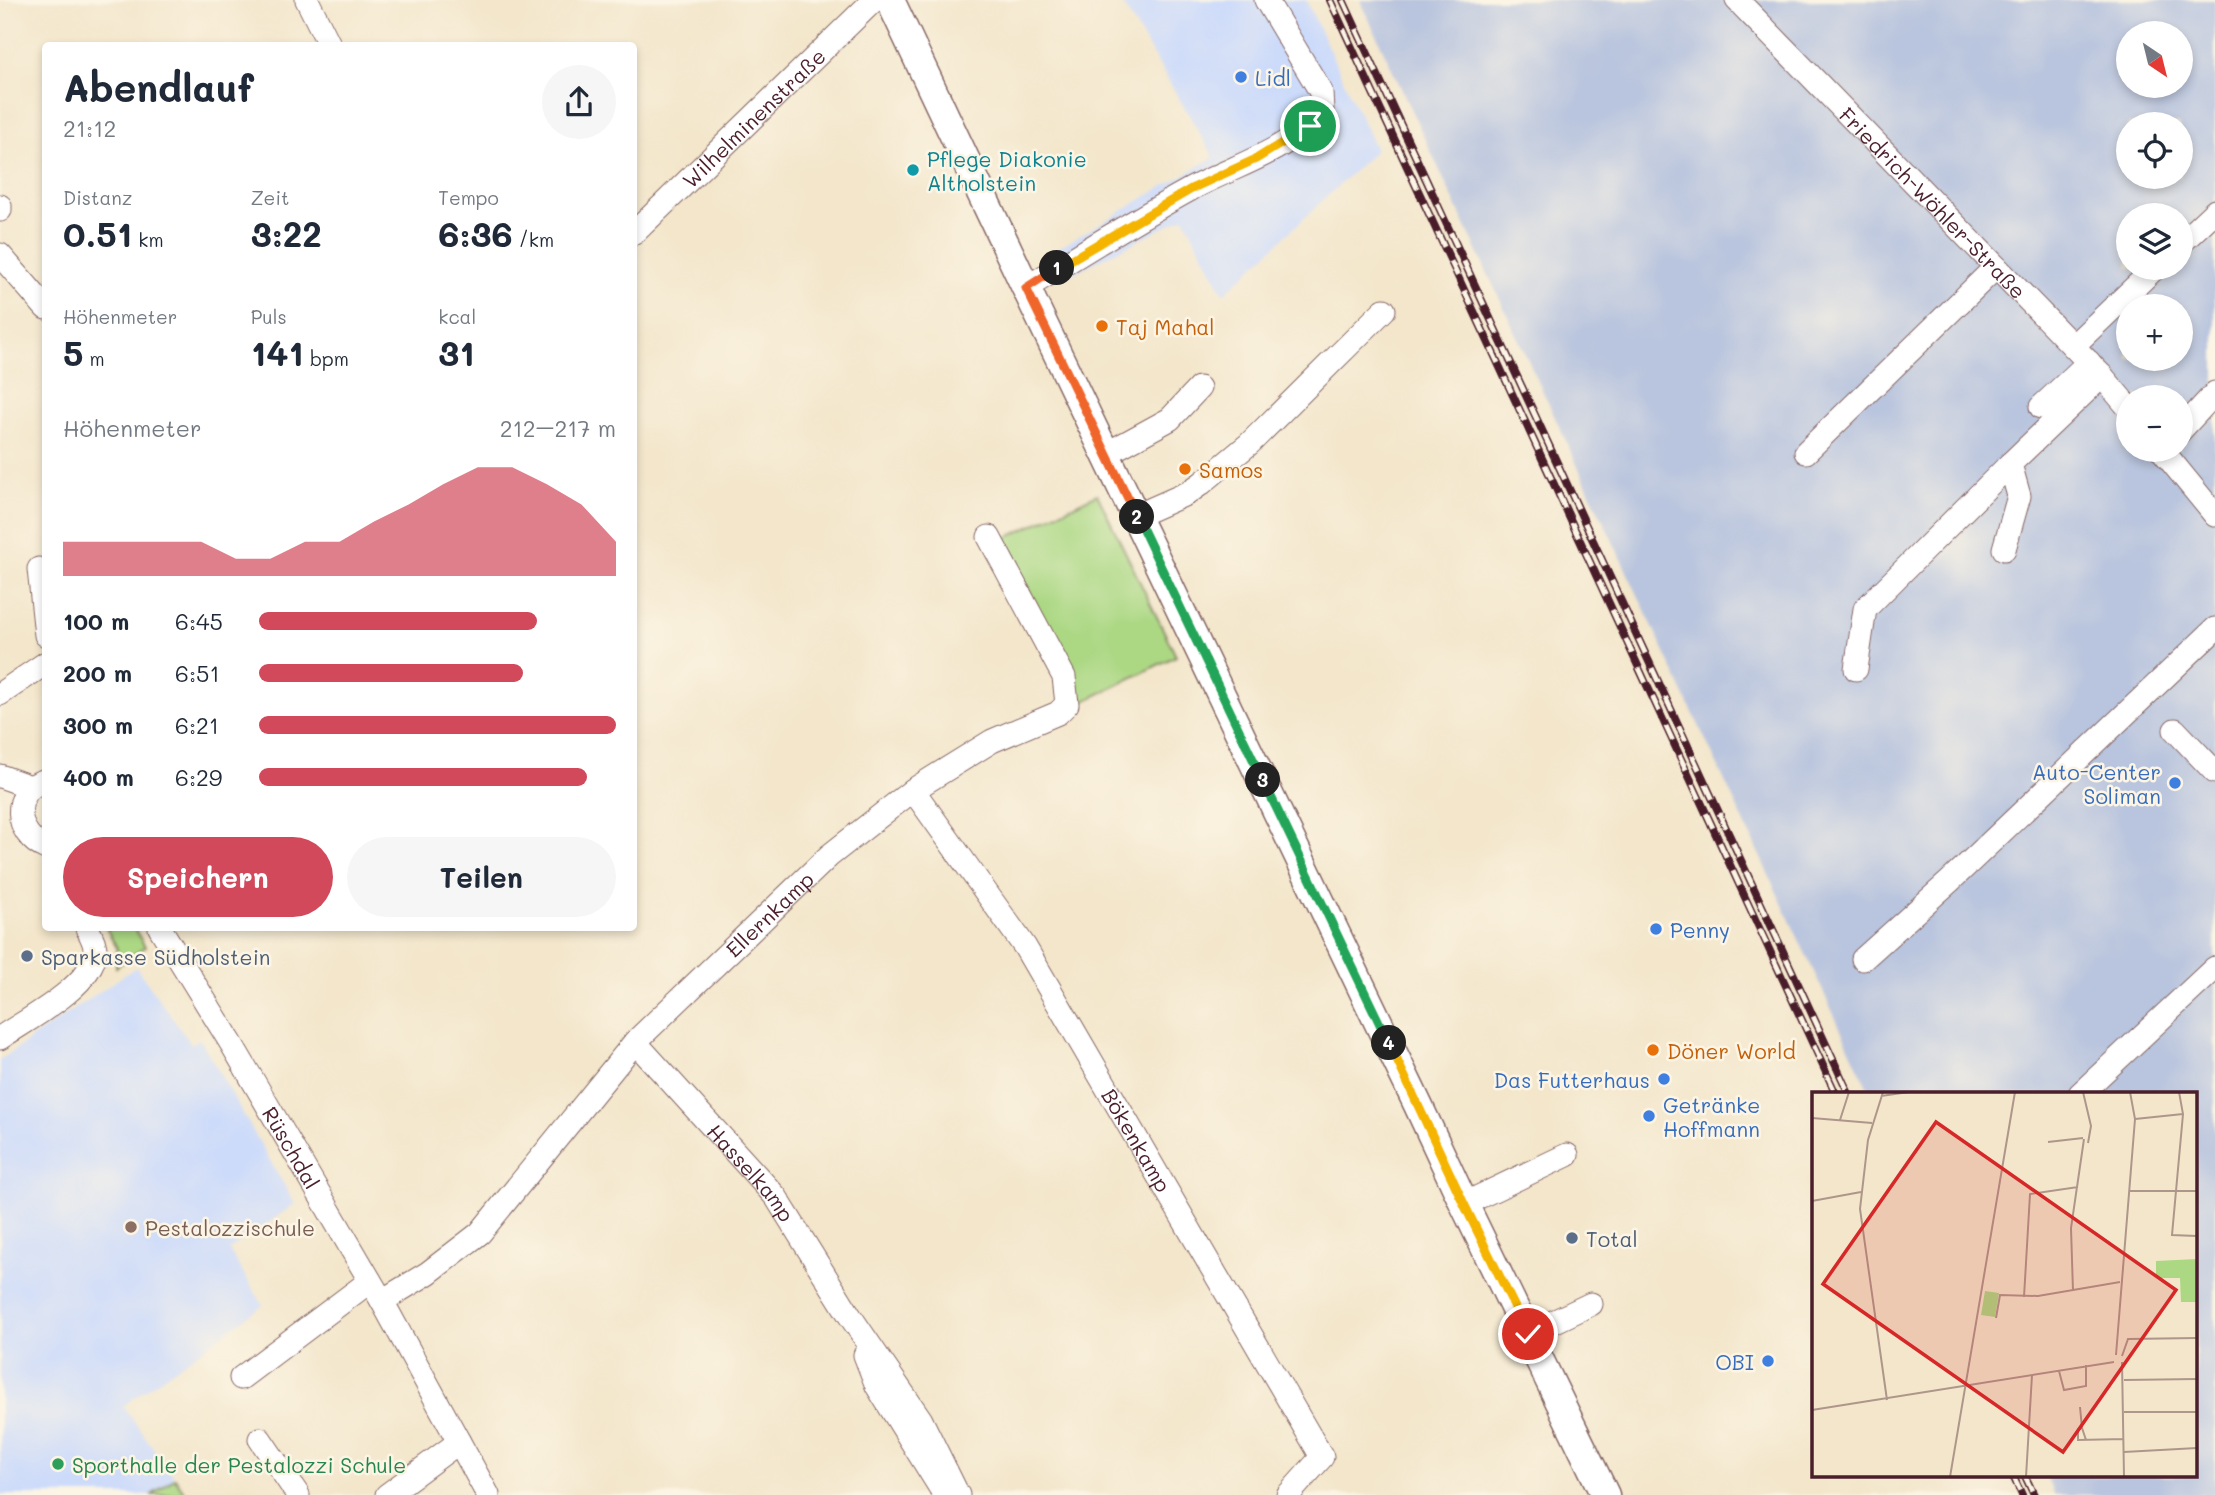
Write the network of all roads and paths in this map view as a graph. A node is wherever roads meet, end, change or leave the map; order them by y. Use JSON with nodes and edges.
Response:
{"nodes":[{"id":1,"x":307,"y":0,"type":"edge"},
{"id":2,"x":874,"y":0,"type":"edge"},
{"id":3,"x":890,"y":0,"type":"edge"},
{"id":4,"x":1266,"y":0,"type":"edge"},
{"id":5,"x":1737,"y":0,"type":"edge"},
{"id":6,"x":328,"y":42,"type":"edge"},
{"id":7,"x":2215,"y":211,"type":"edge"},
{"id":8,"x":637,"y":230,"type":"edge"},
{"id":9,"x":2193,"y":232,"type":"edge"},
{"id":10,"x":0,"y":255,"type":"edge"},
{"id":11,"x":1996,"y":267,"type":"junction"},
{"id":12,"x":2146,"y":280,"type":"edge"},
{"id":13,"x":1026,"y":288,"type":"junction"},
{"id":14,"x":42,"y":303,"type":"edge"},
{"id":15,"x":1384,"y":310,"type":"dead end"},
{"id":16,"x":2088,"y":361,"type":"junction"},
{"id":17,"x":1199,"y":388,"type":"dead end"},
{"id":18,"x":2116,"y":393,"type":"edge"},
{"id":19,"x":2215,"y":393,"type":"edge"},
{"id":20,"x":2041,"y":407,"type":"dead end"},
{"id":21,"x":2193,"y":417,"type":"edge"},
{"id":22,"x":1806,"y":452,"type":"dead end"},
{"id":23,"x":1106,"y":454,"type":"junction"},
{"id":24,"x":2173,"y":462,"type":"edge"},
{"id":25,"x":2010,"y":464,"type":"junction"},
{"id":26,"x":2214,"y":511,"type":"edge"},
{"id":27,"x":1136,"y":516,"type":"junction"},
{"id":28,"x":989,"y":537,"type":"dead end"},
{"id":29,"x":2004,"y":549,"type":"dead end"},
{"id":30,"x":39,"y":569,"type":"dead end"},
{"id":31,"x":42,"y":597,"type":"edge"},
{"id":32,"x":2215,"y":629,"type":"edge"},
{"id":33,"x":42,"y":666,"type":"edge"},
{"id":34,"x":1856,"y":669,"type":"dead end"},
{"id":35,"x":0,"y":694,"type":"edge"},
{"id":36,"x":2175,"y":730,"type":"dead end"},
{"id":37,"x":2215,"y":772,"type":"edge"},
{"id":38,"x":0,"y":776,"type":"edge"},
{"id":39,"x":38,"y":783,"type":"edge"},
{"id":40,"x":913,"y":790,"type":"junction"},
{"id":41,"x":10,"y":804,"type":"edge"},
{"id":42,"x":42,"y":846,"type":"edge"},
{"id":43,"x":89,"y":931,"type":"edge"},
{"id":44,"x":162,"y":931,"type":"edge"},
{"id":45,"x":1863,"y":959,"type":"dead end"},
{"id":46,"x":2215,"y":968,"type":"edge"},
{"id":47,"x":0,"y":1038,"type":"edge"},
{"id":48,"x":635,"y":1042,"type":"junction"},
{"id":49,"x":2082,"y":1092,"type":"edge"},
{"id":50,"x":1567,"y":1155,"type":"dead end"},
{"id":51,"x":1464,"y":1204,"type":"junction"},
{"id":52,"x":370,"y":1281,"type":"junction"},
{"id":53,"x":382,"y":1301,"type":"junction"},
{"id":54,"x":1591,"y":1304,"type":"dead end"},
{"id":55,"x":850,"y":1316,"type":"junction"},
{"id":56,"x":1528,"y":1334,"type":"junction"},
{"id":57,"x":241,"y":1378,"type":"dead end"},
{"id":58,"x":260,"y":1439,"type":"dead end"},
{"id":59,"x":459,"y":1442,"type":"junction"},
{"id":60,"x":298,"y":1495,"type":"edge"},
{"id":61,"x":387,"y":1495,"type":"edge"},
{"id":62,"x":488,"y":1495,"type":"edge"},
{"id":63,"x":944,"y":1495,"type":"edge"},
{"id":64,"x":958,"y":1495,"type":"edge"},
{"id":65,"x":1288,"y":1495,"type":"edge"},
{"id":66,"x":1605,"y":1495,"type":"edge"}],
"edges":[{"from":1,"to":6,"type":"street"},
{"from":2,"to":8,"type":"street","name":"Wilhelminenstraße"},
{"from":3,"to":13,"type":"main road"},
{"from":4,"to":13,"type":"street"},
{"from":5,"to":11,"type":"street","name":"Friedrich-Wöhler-Straße"},
{"from":7,"to":9,"type":"street"},
{"from":10,"to":14,"type":"street"},
{"from":11,"to":16,"type":"street","name":"Friedrich-Wöhler-Straße"},
{"from":11,"to":22,"type":"street"},
{"from":12,"to":16,"type":"street"},
{"from":13,"to":23,"type":"main road"},
{"from":15,"to":27,"type":"street"},
{"from":16,"to":18,"type":"street","name":"Friedrich-Wöhler-Straße"},
{"from":16,"to":20,"type":"street"},
{"from":16,"to":25,"type":"street"},
{"from":17,"to":23,"type":"street"},
{"from":19,"to":21,"type":"street"},
{"from":23,"to":27,"type":"main road"},
{"from":24,"to":26,"type":"street"},
{"from":25,"to":29,"type":"street"},
{"from":25,"to":34,"type":"street"},
{"from":27,"to":51,"type":"main road"},
{"from":28,"to":40,"type":"street","name":"Ellernkamp"},
{"from":30,"to":31,"type":"street"},
{"from":32,"to":45,"type":"street"},
{"from":33,"to":35,"type":"street"},
{"from":36,"to":37,"type":"street"},
{"from":38,"to":39,"type":"street"},
{"from":39,"to":41,"type":"street"},
{"from":40,"to":48,"type":"street","name":"Ellernkamp"},
{"from":40,"to":65,"type":"street","name":"Bökenkamp"},
{"from":41,"to":42,"type":"street"},
{"from":43,"to":47,"type":"street"},
{"from":44,"to":52,"type":"street","name":"Rüschdal"},
{"from":46,"to":49,"type":"street"},
{"from":48,"to":53,"type":"street","name":"Ellernkamp"},
{"from":48,"to":55,"type":"street","name":"Hasselkamp"},
{"from":50,"to":51,"type":"street"},
{"from":51,"to":56,"type":"main road"},
{"from":52,"to":53,"type":"street","name":"Rüschdal"},
{"from":52,"to":57,"type":"street"},
{"from":53,"to":59,"type":"street","name":"Rüschdal"},
{"from":54,"to":56,"type":"street"},
{"from":55,"to":63,"type":"street","name":"Hasselkamp"},
{"from":55,"to":64,"type":"street","name":"Hasselkamp"},
{"from":56,"to":66,"type":"main road"},
{"from":58,"to":60,"type":"street"},
{"from":59,"to":61,"type":"street"},
{"from":59,"to":62,"type":"street","name":"Rüschdal"}]}
